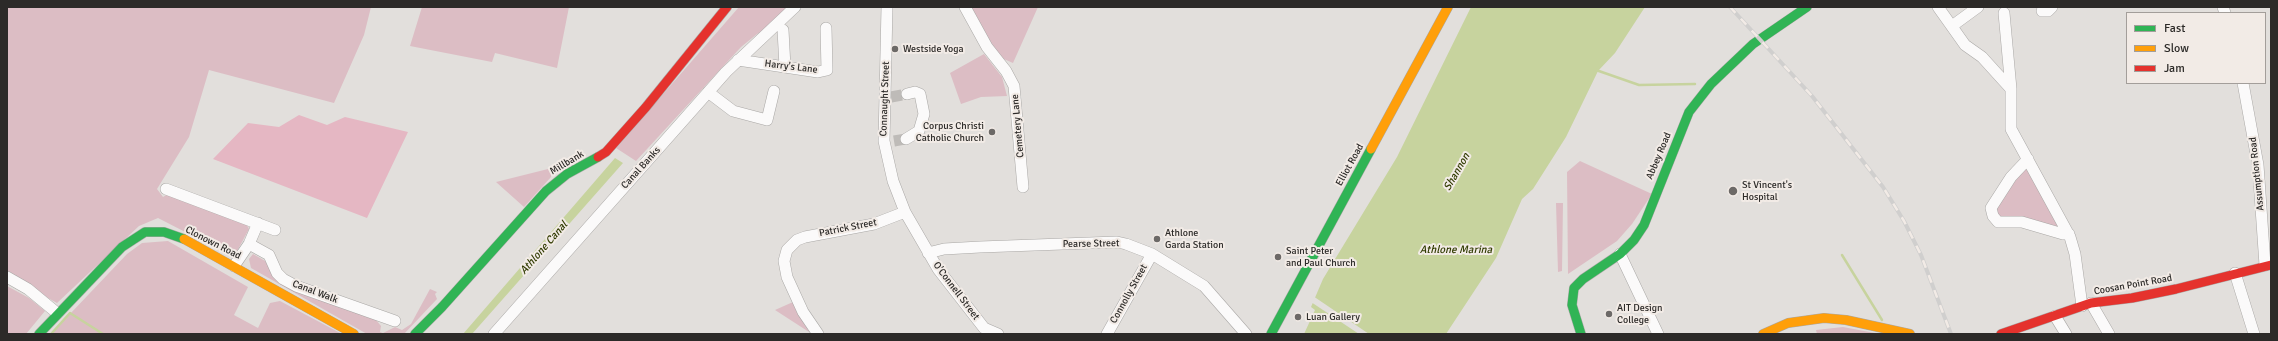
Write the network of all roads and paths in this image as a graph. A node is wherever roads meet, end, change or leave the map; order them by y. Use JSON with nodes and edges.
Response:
{"nodes":[{"id":1,"x":726,"y":7,"type":"edge"},
{"id":2,"x":795,"y":7,"type":"edge"},
{"id":3,"x":887,"y":7,"type":"edge"},
{"id":4,"x":966,"y":7,"type":"edge"},
{"id":5,"x":1448,"y":7,"type":"edge"},
{"id":6,"x":1808,"y":7,"type":"edge"},
{"id":7,"x":1938,"y":7,"type":"edge"},
{"id":8,"x":1978,"y":7,"type":"edge"},
{"id":9,"x":1794,"y":11,"type":"edge"},
{"id":10,"x":2004,"y":13,"type":"dead end"},
{"id":11,"x":1952,"y":26,"type":"junction"},
{"id":12,"x":826,"y":28,"type":"dead end"},
{"id":13,"x":783,"y":30,"type":"dead end"},
{"id":14,"x":738,"y":60,"type":"junction"},
{"id":15,"x":785,"y":67,"type":"junction"},
{"id":16,"x":2243,"y":84,"type":"edge"},
{"id":17,"x":2012,"y":89,"type":"junction"},
{"id":18,"x":774,"y":91,"type":"dead end"},
{"id":19,"x":708,"y":92,"type":"junction"},
{"id":20,"x":907,"y":94,"type":"tunnel mouth"},
{"id":21,"x":906,"y":140,"type":"tunnel mouth"},
{"id":22,"x":2028,"y":159,"type":"junction"},
{"id":23,"x":1023,"y":187,"type":"dead end"},
{"id":24,"x":166,"y":189,"type":"dead end"},
{"id":25,"x":905,"y":212,"type":"junction"},
{"id":26,"x":258,"y":223,"type":"junction"},
{"id":27,"x":275,"y":230,"type":"dead end"},
{"id":28,"x":2069,"y":234,"type":"junction"},
{"id":29,"x":248,"y":244,"type":"junction"},
{"id":30,"x":928,"y":253,"type":"junction"},
{"id":31,"x":1152,"y":254,"type":"junction"},
{"id":32,"x":1620,"y":254,"type":"junction"},
{"id":33,"x":2268,"y":265,"type":"edge"},
{"id":34,"x":234,"y":266,"type":"junction"},
{"id":35,"x":2235,"y":273,"type":"junction"},
{"id":36,"x":7,"y":277,"type":"edge"},
{"id":37,"x":2086,"y":304,"type":"junction"},
{"id":38,"x":57,"y":312,"type":"junction"},
{"id":39,"x":2055,"y":316,"type":"junction"},
{"id":40,"x":395,"y":321,"type":"dead end"},
{"id":41,"x":1777,"y":327,"type":"junction"},
{"id":42,"x":988,"y":332,"type":"edge"},
{"id":43,"x":39,"y":334,"type":"edge"},
{"id":44,"x":354,"y":334,"type":"edge"},
{"id":45,"x":415,"y":334,"type":"edge"},
{"id":46,"x":494,"y":334,"type":"edge"},
{"id":47,"x":818,"y":334,"type":"edge"},
{"id":48,"x":1107,"y":334,"type":"edge"},
{"id":49,"x":1246,"y":334,"type":"edge"},
{"id":50,"x":1271,"y":334,"type":"edge"},
{"id":51,"x":1581,"y":334,"type":"edge"},
{"id":52,"x":1658,"y":334,"type":"edge"},
{"id":53,"x":1763,"y":334,"type":"edge"},
{"id":54,"x":1785,"y":334,"type":"edge"},
{"id":55,"x":1910,"y":334,"type":"edge"},
{"id":56,"x":2002,"y":334,"type":"edge"},
{"id":57,"x":2066,"y":334,"type":"edge"},
{"id":58,"x":2109,"y":334,"type":"edge"},
{"id":59,"x":2254,"y":334,"type":"edge"}],
"edges":[{"from":1,"to":45,"type":"street","name":"Millbank"},
{"from":2,"to":14,"type":"street","name":"Canal Banks"},
{"from":3,"to":25,"type":"street","name":"Connaught Street"},
{"from":4,"to":23,"type":"street","name":"Cemetery Lane"},
{"from":5,"to":50,"type":"street","name":"Elliot Road"},
{"from":6,"to":9,"type":"street","name":"Abbey Road"},
{"from":7,"to":11,"type":"street"},
{"from":8,"to":11,"type":"street"},
{"from":9,"to":32,"type":"street","name":"Abbey Road"},
{"from":10,"to":17,"type":"street"},
{"from":11,"to":17,"type":"street"},
{"from":12,"to":15,"type":"street","name":"Harry's Lane"},
{"from":13,"to":15,"type":"street"},
{"from":14,"to":15,"type":"street","name":"Harry's Lane"},
{"from":14,"to":19,"type":"street","name":"Canal Banks"},
{"from":16,"to":33,"type":"street","name":"Assumption Road"},
{"from":17,"to":22,"type":"street"},
{"from":18,"to":19,"type":"street"},
{"from":19,"to":46,"type":"street","name":"Canal Banks"},
{"from":20,"to":21,"type":"street"},
{"from":22,"to":28,"type":"street"},
{"from":22,"to":28,"type":"street"},
{"from":24,"to":26,"type":"street"},
{"from":25,"to":30,"type":"street","name":"Connaught Street"},
{"from":25,"to":47,"type":"street","name":"Patrick Street"},
{"from":26,"to":27,"type":"street"},
{"from":26,"to":29,"type":"street"},
{"from":28,"to":37,"type":"street"},
{"from":29,"to":34,"type":"street"},
{"from":29,"to":40,"type":"street","name":"Canal Walk"},
{"from":30,"to":31,"type":"street","name":"Pearse Street"},
{"from":30,"to":42,"type":"street","name":"O'Connell Street"},
{"from":31,"to":48,"type":"street","name":"Connolly Street"},
{"from":31,"to":49,"type":"street","name":"Pearse Street"},
{"from":32,"to":51,"type":"street","name":"Abbey Road"},
{"from":32,"to":52,"type":"street"},
{"from":33,"to":35,"type":"street","name":"Coosan Point Road"},
{"from":34,"to":38,"type":"street","name":"Clonown Road"},
{"from":34,"to":44,"type":"street","name":"Clonown Road"},
{"from":35,"to":37,"type":"street","name":"Coosan Point Road"},
{"from":35,"to":59,"type":"street"},
{"from":36,"to":38,"type":"street"},
{"from":37,"to":39,"type":"street","name":"Coosan Point Road"},
{"from":37,"to":58,"type":"street"},
{"from":38,"to":43,"type":"street","name":"Clonown Road"},
{"from":39,"to":56,"type":"street","name":"Coosan Point Road"},
{"from":39,"to":57,"type":"street"},
{"from":41,"to":53,"type":"street"},
{"from":41,"to":54,"type":"street"},
{"from":41,"to":55,"type":"street"}]}
